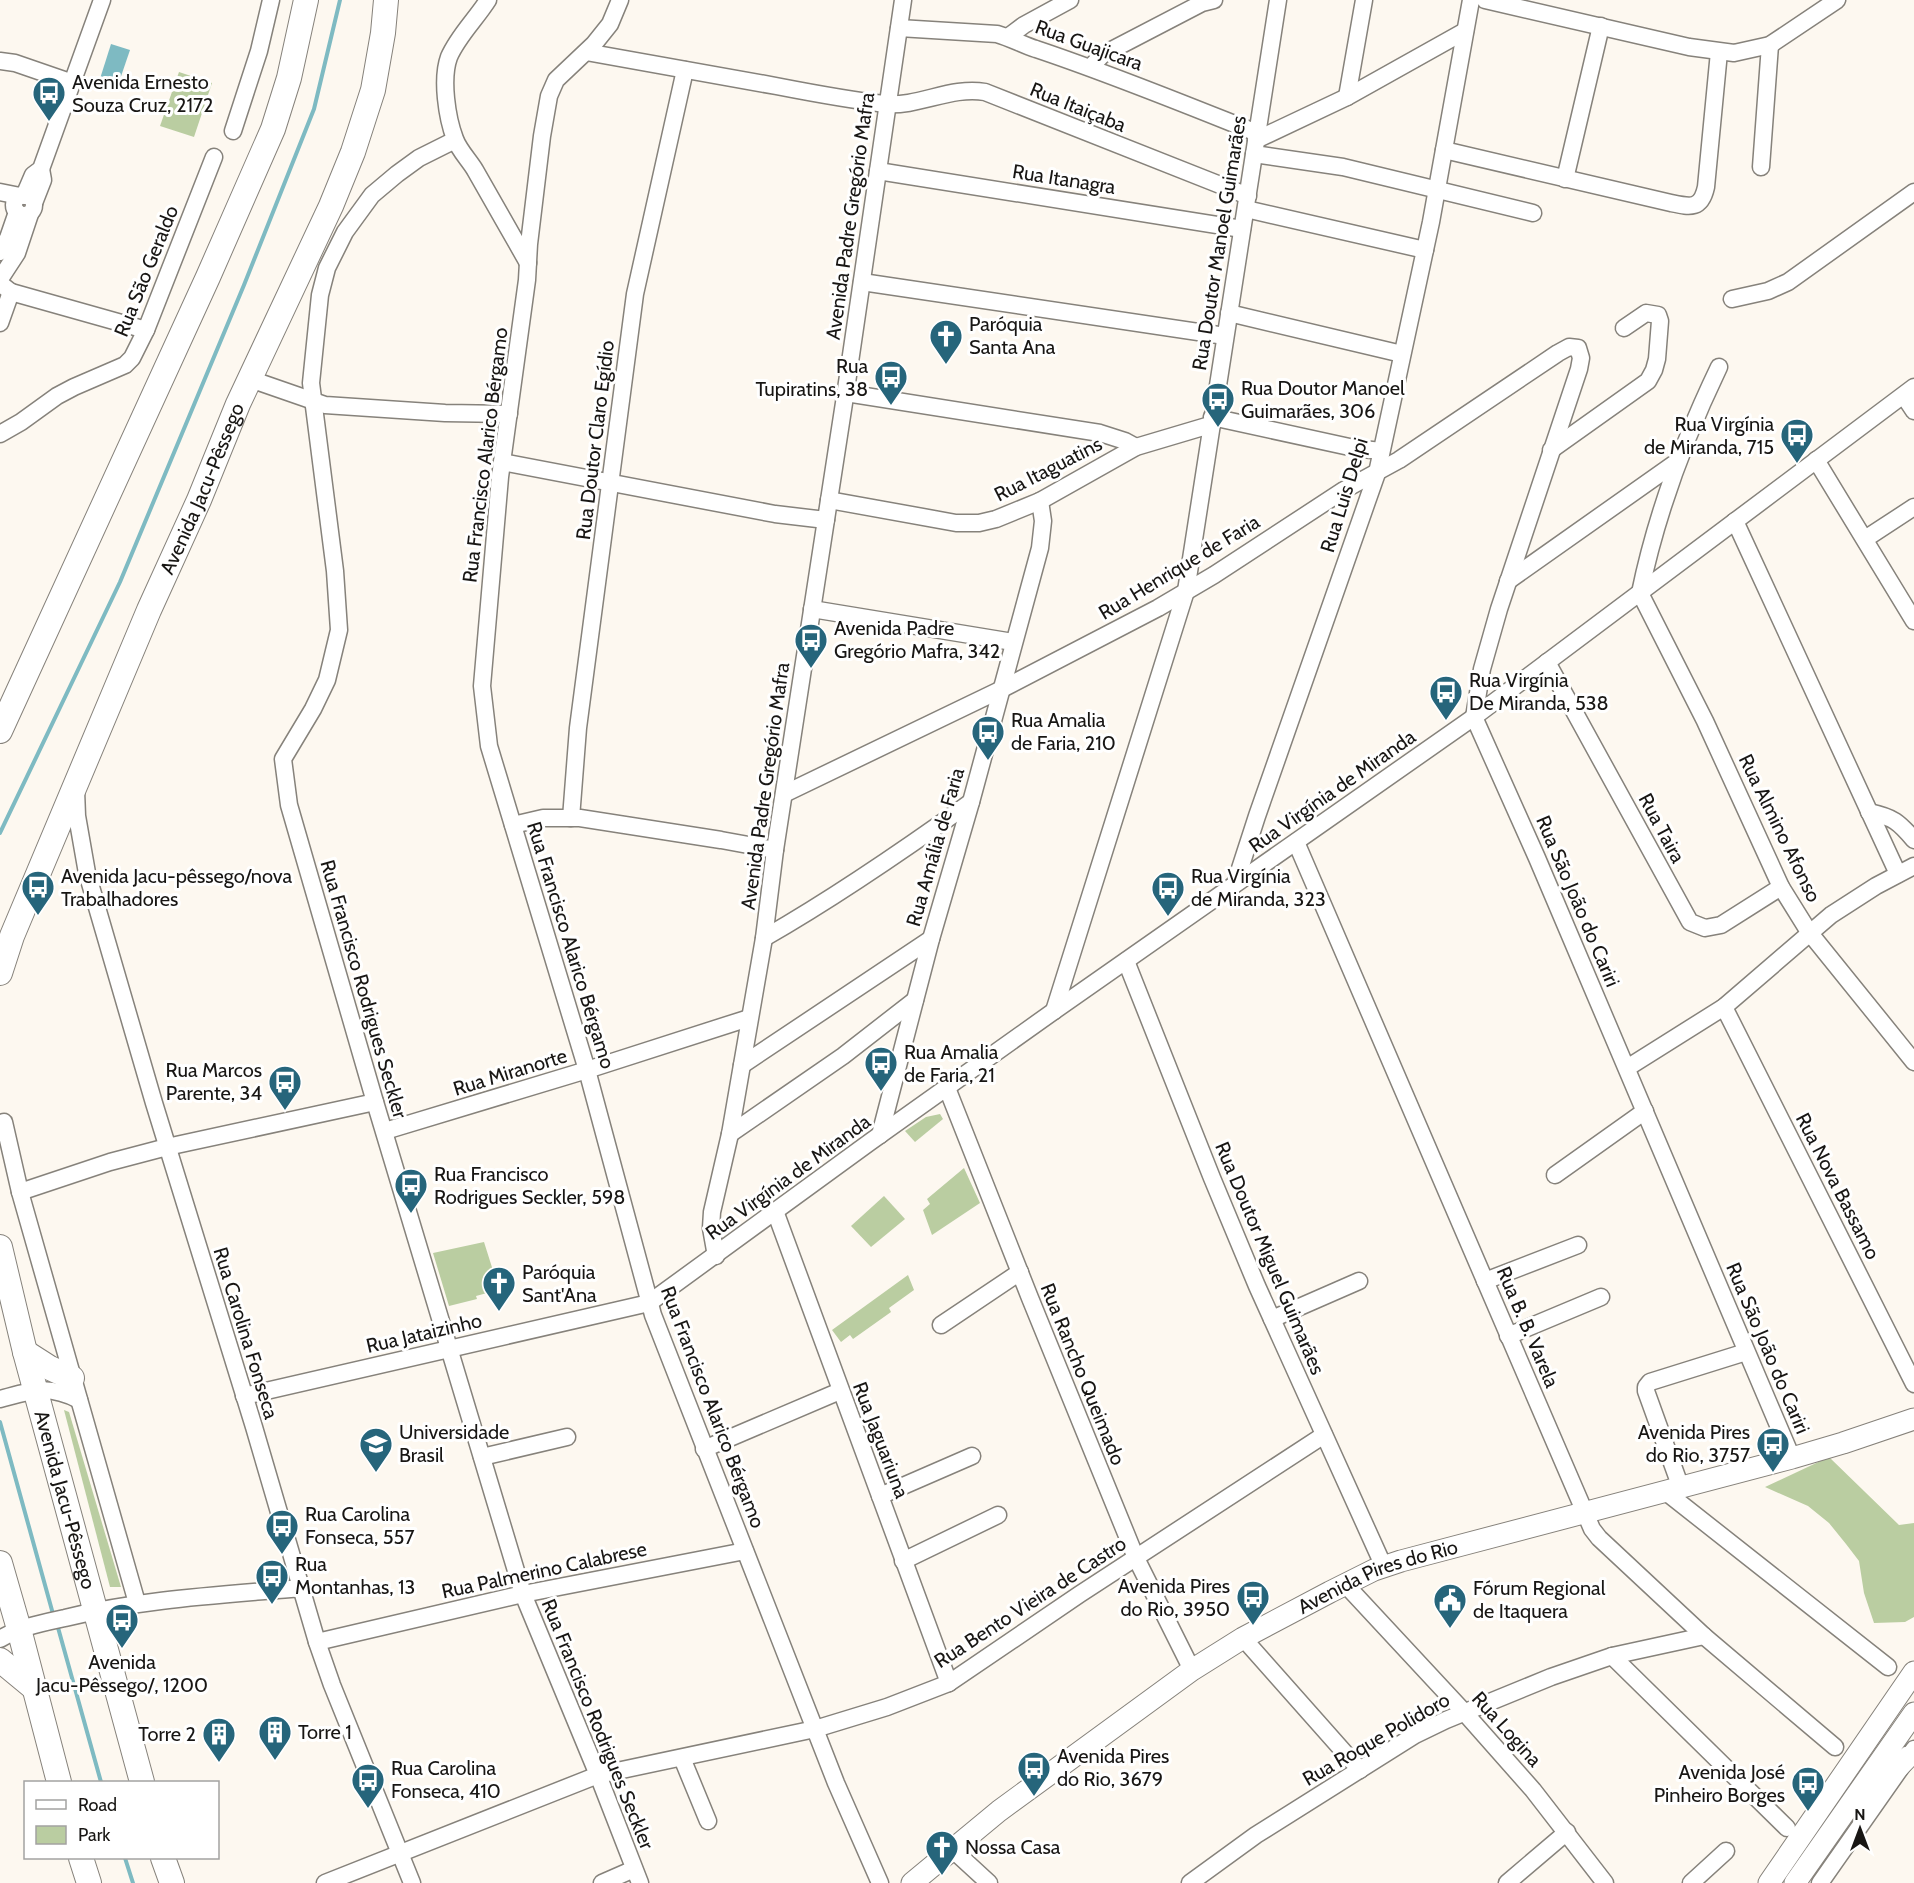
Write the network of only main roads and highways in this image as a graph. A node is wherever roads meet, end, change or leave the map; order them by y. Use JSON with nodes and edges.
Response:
{"nodes":[{"id":1,"x":306,"y":0,"type":"edge"},
{"id":2,"x":386,"y":0,"type":"edge"},
{"id":3,"x":0,"y":731,"type":"edge"},
{"id":4,"x":0,"y":973,"type":"edge"},
{"id":5,"x":0,"y":1247,"type":"edge"},
{"id":6,"x":25,"y":1352,"type":"junction"},
{"id":7,"x":75,"y":1389,"type":"road end"},
{"id":8,"x":1914,"y":1419,"type":"edge"},
{"id":9,"x":0,"y":1563,"type":"edge"},
{"id":10,"x":16,"y":1631,"type":"edge"},
{"id":11,"x":0,"y":1660,"type":"edge"},
{"id":12,"x":1914,"y":1672,"type":"edge"},
{"id":13,"x":34,"y":1688,"type":"junction"},
{"id":14,"x":1914,"y":1713,"type":"edge"},
{"id":15,"x":1911,"y":1753,"type":"edge"},
{"id":16,"x":59,"y":1781,"type":"edge"},
{"id":17,"x":141,"y":1781,"type":"edge"},
{"id":18,"x":1841,"y":1818,"type":"junction"},
{"id":19,"x":82,"y":1859,"type":"edge"},
{"id":20,"x":164,"y":1859,"type":"edge"},
{"id":21,"x":1809,"y":1880,"type":"edge"},
{"id":22,"x":89,"y":1883,"type":"edge"},
{"id":23,"x":172,"y":1883,"type":"edge"},
{"id":24,"x":912,"y":1883,"type":"edge"},
{"id":25,"x":1769,"y":1883,"type":"edge"}],
"edges":[{"from":1,"to":3,"type":"highway"},
{"from":2,"to":4,"type":"highway","name":"Avenida Jacu-Pêssego"},
{"from":5,"to":6,"type":"highway","name":"Avenida Jacu-Pêssego"},
{"from":6,"to":7,"type":"highway"},
{"from":6,"to":17,"type":"highway","name":"Avenida Jacu-Pêssego"},
{"from":8,"to":24,"type":"main road","name":"Avenida Pires do Rio"},
{"from":9,"to":10,"type":"highway"},
{"from":10,"to":13,"type":"highway"},
{"from":11,"to":13,"type":"highway"},
{"from":12,"to":25,"type":"main road"},
{"from":13,"to":16,"type":"highway"},
{"from":14,"to":18,"type":"main road"},
{"from":15,"to":18,"type":"main road"},
{"from":18,"to":21,"type":"main road"},
{"from":19,"to":22,"type":"highway"},
{"from":20,"to":23,"type":"highway"}]}
